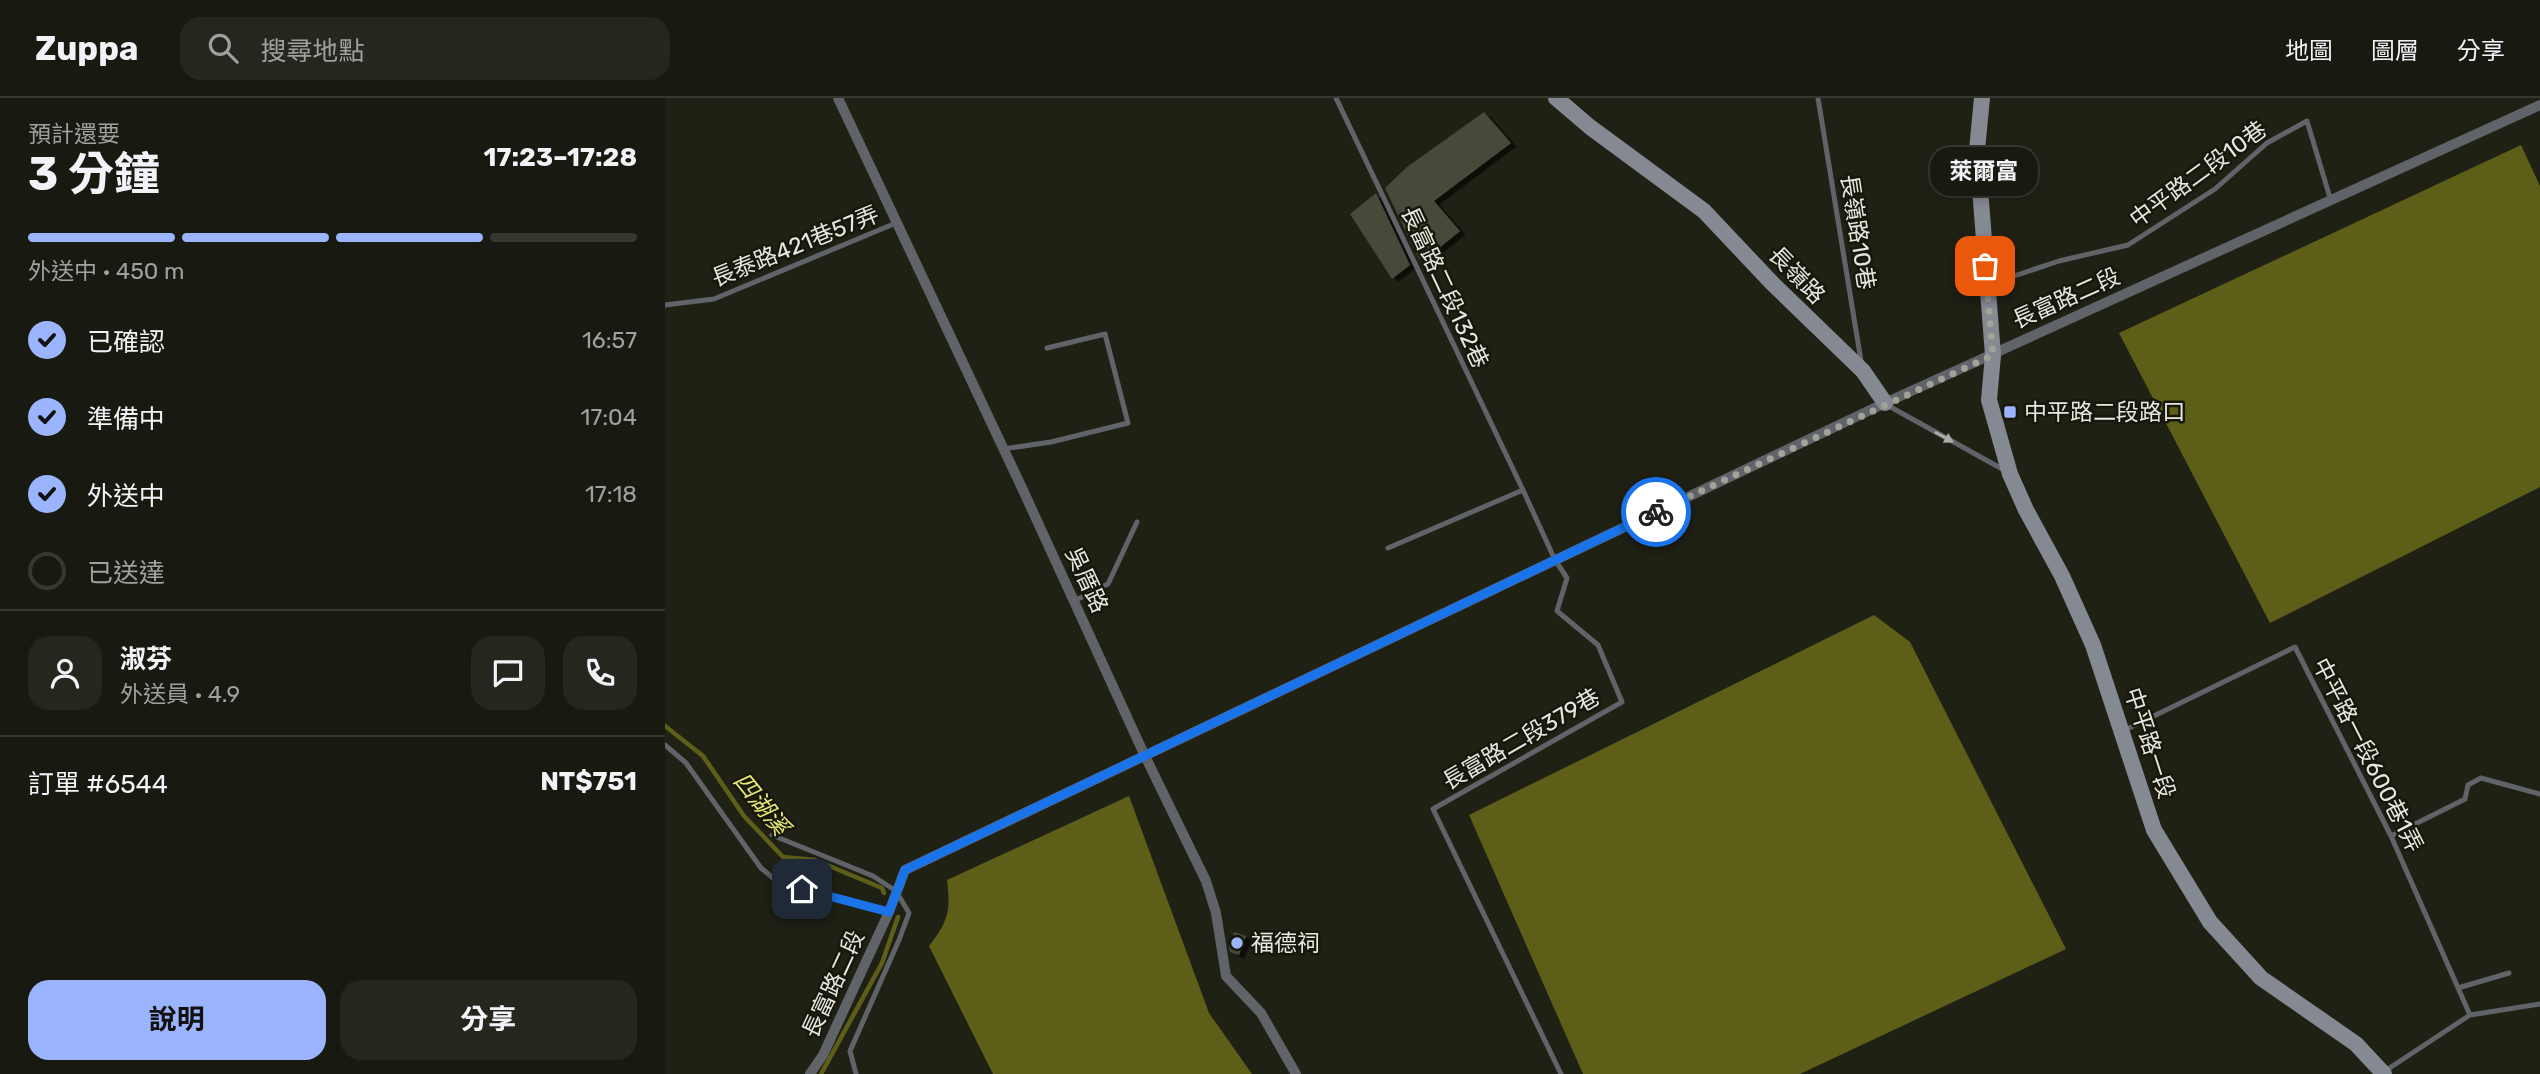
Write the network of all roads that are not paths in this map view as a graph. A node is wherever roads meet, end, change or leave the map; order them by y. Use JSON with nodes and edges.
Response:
{"nodes":[{"id":1,"x":838,"y":98,"type":"edge"},
{"id":2,"x":1336,"y":98,"type":"edge"},
{"id":3,"x":1556,"y":98,"type":"edge"},
{"id":4,"x":1818,"y":98,"type":"edge"},
{"id":5,"x":1982,"y":98,"type":"edge"},
{"id":6,"x":2537,"y":98,"type":"edge"},
{"id":7,"x":2540,"y":105,"type":"edge"},
{"id":8,"x":2331,"y":201,"type":"junction"},
{"id":9,"x":896,"y":223,"type":"junction"},
{"id":10,"x":1987,"y":285,"type":"junction"},
{"id":11,"x":665,"y":306,"type":"edge"},
{"id":12,"x":1047,"y":348,"type":"dead end"},
{"id":13,"x":1993,"y":355,"type":"junction"},
{"id":14,"x":1863,"y":371,"type":"junction"},
{"id":15,"x":1885,"y":403,"type":"junction"},
{"id":16,"x":1003,"y":449,"type":"junction"},
{"id":17,"x":2010,"y":474,"type":"junction"},
{"id":18,"x":1523,"y":490,"type":"junction"},
{"id":19,"x":1137,"y":522,"type":"dead end"},
{"id":20,"x":1388,"y":548,"type":"dead end"},
{"id":21,"x":1555,"y":559,"type":"junction"},
{"id":22,"x":1073,"y":601,"type":"junction"},
{"id":23,"x":2122,"y":731,"type":"junction"},
{"id":24,"x":665,"y":745,"type":"edge"},
{"id":25,"x":1144,"y":754,"type":"junction"},
{"id":26,"x":2540,"y":794,"type":"edge"},
{"id":27,"x":772,"y":835,"type":"dead end"},
{"id":28,"x":2391,"y":836,"type":"junction"},
{"id":29,"x":896,"y":891,"type":"junction"},
{"id":30,"x":889,"y":912,"type":"junction"},
{"id":31,"x":2509,"y":973,"type":"dead end"},
{"id":32,"x":2458,"y":988,"type":"junction"},
{"id":33,"x":2540,"y":1004,"type":"edge"},
{"id":34,"x":2470,"y":1016,"type":"junction"},
{"id":35,"x":2383,"y":1073,"type":"edge"},
{"id":36,"x":810,"y":1074,"type":"edge"},
{"id":37,"x":856,"y":1074,"type":"edge"},
{"id":38,"x":1296,"y":1074,"type":"edge"},
{"id":39,"x":1560,"y":1074,"type":"edge"}],
"edges":[{"from":1,"to":9,"type":"street","name":"吳厝路"},
{"from":2,"to":18,"type":"lane","name":"長富路二段132巷"},
{"from":3,"to":14,"type":"street","name":"長嶺路"},
{"from":4,"to":14,"type":"lane","name":"長嶺路10巷"},
{"from":5,"to":10,"type":"street","name":"中平路一段"},
{"from":6,"to":7,"type":"lane"},
{"from":7,"to":8,"type":"street","name":"長富路二段"},
{"from":8,"to":10,"type":"lane","name":"中平路二段10巷"},
{"from":8,"to":13,"type":"street","name":"長富路二段"},
{"from":9,"to":11,"type":"lane","name":"長泰路421巷57弄"},
{"from":9,"to":16,"type":"street","name":"吳厝路"},
{"from":10,"to":13,"type":"street","name":"中平路一段"},
{"from":12,"to":16,"type":"lane"},
{"from":13,"to":15,"type":"street","name":"長富路二段"},
{"from":13,"to":17,"type":"street","name":"中平路一段"},
{"from":14,"to":15,"type":"street","name":"長嶺路"},
{"from":15,"to":17,"type":"lane","name":"長嶺路","one_way":true},
{"from":15,"to":21,"type":"street","name":"長富路二段"},
{"from":16,"to":22,"type":"street","name":"吳厝路"},
{"from":17,"to":23,"type":"street","name":"中平路一段"},
{"from":18,"to":20,"type":"lane"},
{"from":18,"to":21,"type":"lane","name":"長富路二段132巷"},
{"from":19,"to":22,"type":"lane"},
{"from":21,"to":25,"type":"street","name":"長富路二段"},
{"from":21,"to":39,"type":"lane","name":"長富路二段379巷"},
{"from":22,"to":25,"type":"street","name":"吳厝路"},
{"from":23,"to":28,"type":"lane","name":"中平路一段600巷1弄"},
{"from":23,"to":35,"type":"street","name":"中平路一段"},
{"from":24,"to":30,"type":"lane"},
{"from":25,"to":29,"type":"street","name":"長富路二段"},
{"from":25,"to":38,"type":"street","name":"吳厝路"},
{"from":26,"to":28,"type":"lane"},
{"from":27,"to":29,"type":"lane"},
{"from":28,"to":32,"type":"lane","name":"中平路一段600巷1弄"},
{"from":29,"to":30,"type":"street","name":"長富路二段"},
{"from":29,"to":37,"type":"lane"},
{"from":30,"to":36,"type":"street","name":"長富路二段"},
{"from":31,"to":32,"type":"lane"},
{"from":32,"to":34,"type":"lane","name":"中平路一段600巷1弄"},
{"from":33,"to":34,"type":"lane"},
{"from":34,"to":35,"type":"lane"}]}
